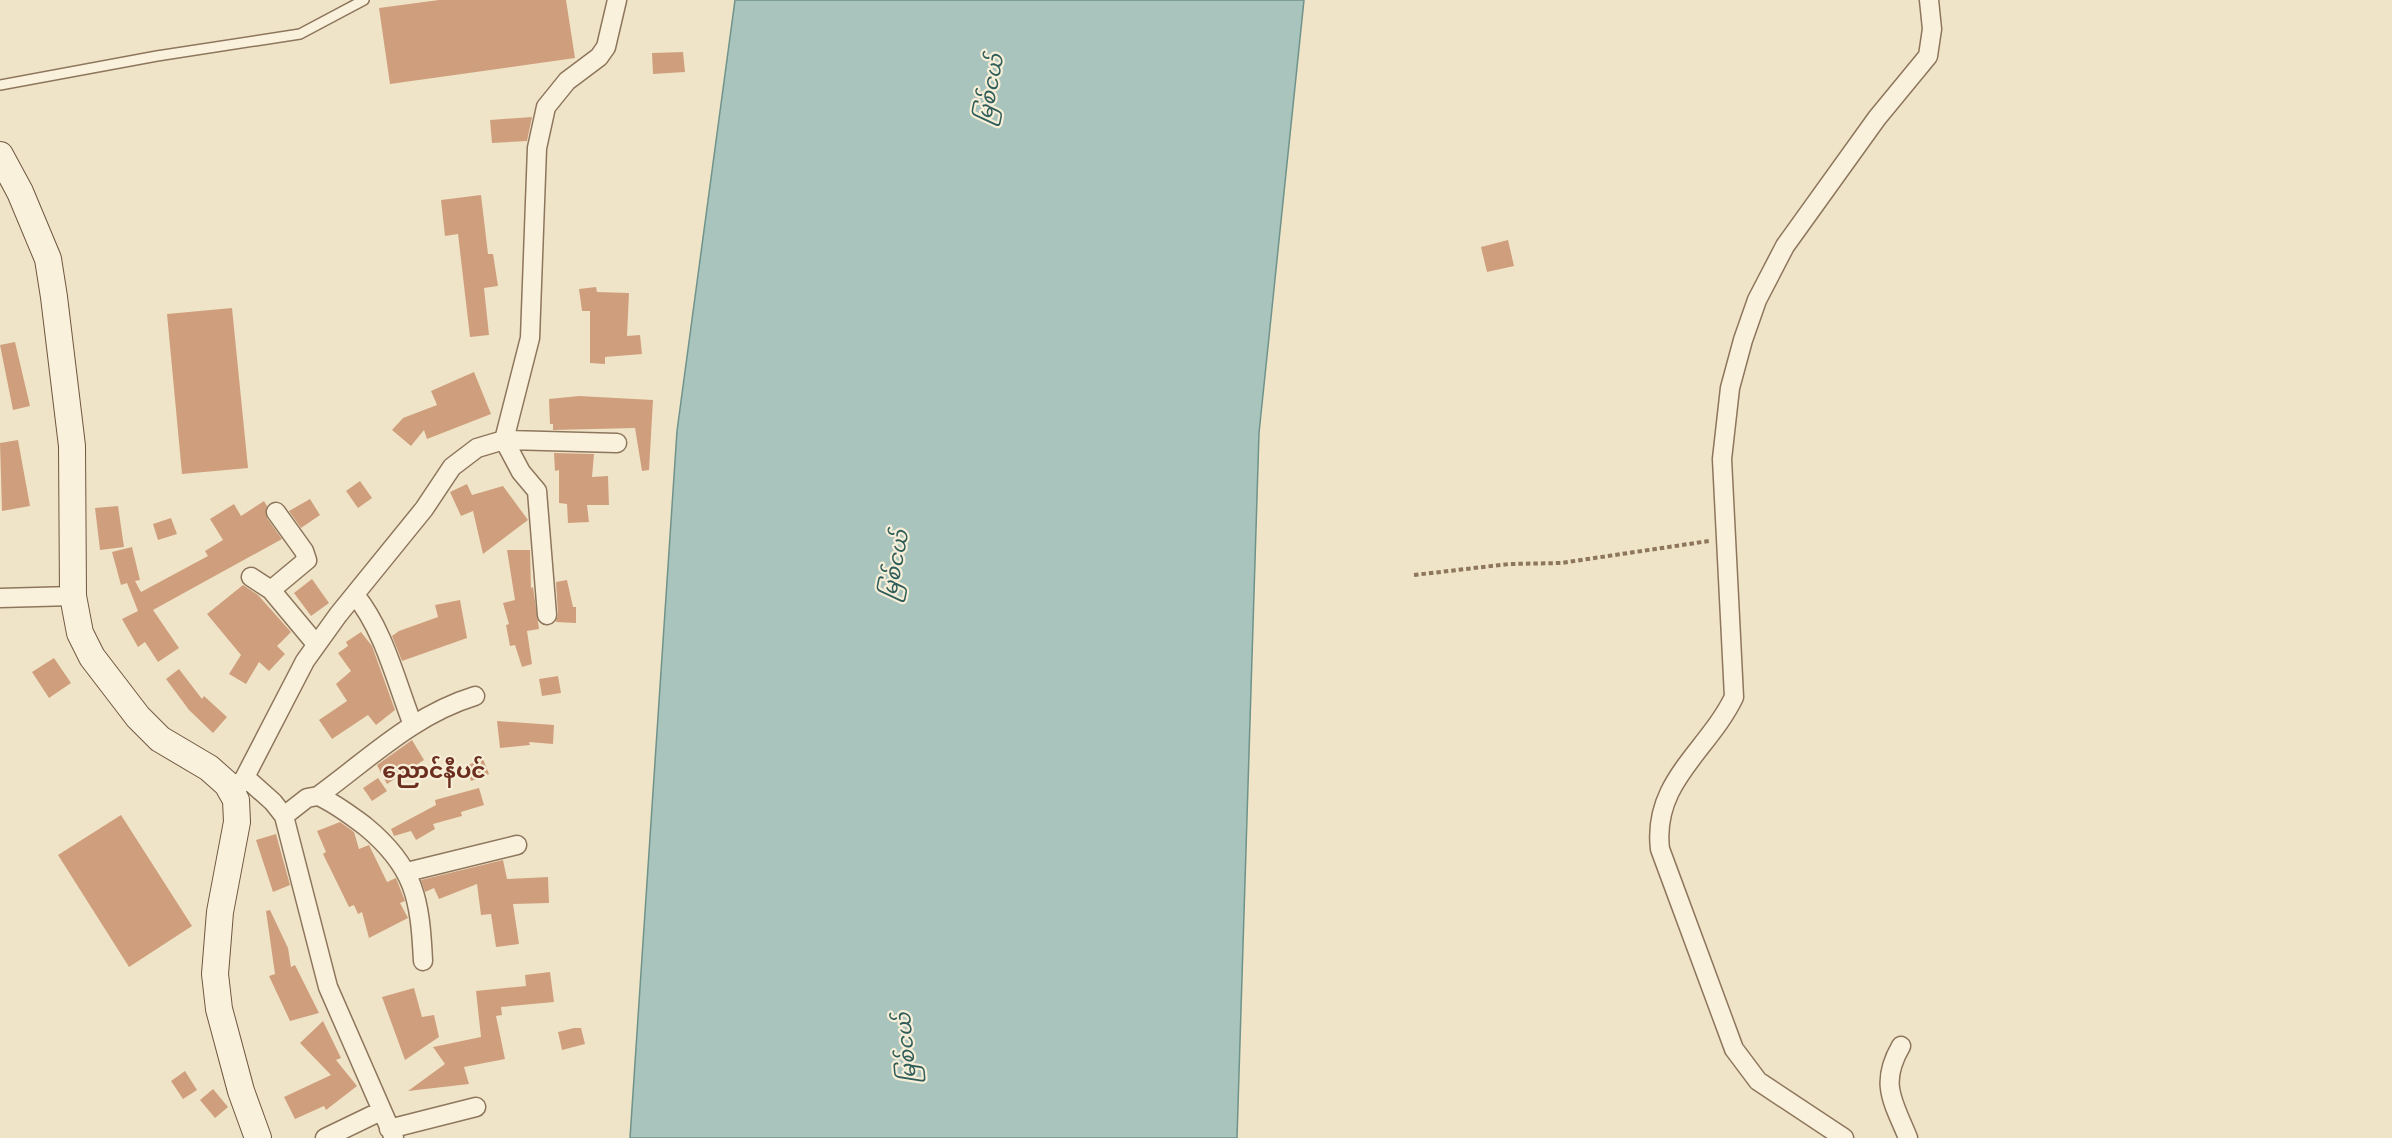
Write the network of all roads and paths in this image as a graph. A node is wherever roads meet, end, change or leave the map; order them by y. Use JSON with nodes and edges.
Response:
{"nodes":[{"id":1,"x":364,"y":0,"type":"edge"},
{"id":2,"x":617,"y":0,"type":"edge"},
{"id":3,"x":1929,"y":0,"type":"edge"},
{"id":4,"x":0,"y":85,"type":"edge"},
{"id":5,"x":0,"y":155,"type":"edge"},
{"id":6,"x":504,"y":440,"type":"junction"},
{"id":7,"x":616,"y":443,"type":"dead end"},
{"id":8,"x":276,"y":512,"type":"dead end"},
{"id":9,"x":1728,"y":538,"type":"junction"},
{"id":10,"x":1414,"y":575,"type":"dead end"},
{"id":11,"x":251,"y":577,"type":"dead end"},
{"id":12,"x":271,"y":590,"type":"junction"},
{"id":13,"x":355,"y":595,"type":"junction"},
{"id":14,"x":73,"y":596,"type":"junction"},
{"id":15,"x":0,"y":598,"type":"edge"},
{"id":16,"x":547,"y":615,"type":"dead end"},
{"id":17,"x":316,"y":644,"type":"junction"},
{"id":18,"x":476,"y":696,"type":"dead end"},
{"id":19,"x":413,"y":724,"type":"junction"},
{"id":20,"x":239,"y":786,"type":"junction"},
{"id":21,"x":318,"y":796,"type":"junction"},
{"id":22,"x":284,"y":816,"type":"junction"},
{"id":23,"x":517,"y":845,"type":"dead end"},
{"id":24,"x":407,"y":872,"type":"junction"},
{"id":25,"x":423,"y":961,"type":"dead end"},
{"id":26,"x":1901,"y":1046,"type":"dead end"},
{"id":27,"x":476,"y":1107,"type":"dead end"},
{"id":28,"x":381,"y":1111,"type":"junction"},
{"id":29,"x":392,"y":1134,"type":"edge"},
{"id":30,"x":258,"y":1138,"type":"edge"},
{"id":31,"x":325,"y":1138,"type":"edge"},
{"id":32,"x":1844,"y":1138,"type":"edge"},
{"id":33,"x":1908,"y":1138,"type":"edge"}],
"edges":[{"from":1,"to":4,"type":"lane"},
{"from":2,"to":6,"type":"street"},
{"from":3,"to":9,"type":"street"},
{"from":5,"to":14,"type":"street"},
{"from":6,"to":7,"type":"street"},
{"from":6,"to":13,"type":"street"},
{"from":6,"to":16,"type":"street"},
{"from":8,"to":12,"type":"street"},
{"from":9,"to":10,"type":"path"},
{"from":9,"to":32,"type":"street"},
{"from":11,"to":12,"type":"street"},
{"from":12,"to":17,"type":"street"},
{"from":13,"to":17,"type":"street"},
{"from":13,"to":19,"type":"street"},
{"from":14,"to":15,"type":"street"},
{"from":14,"to":20,"type":"street"},
{"from":17,"to":20,"type":"street"},
{"from":18,"to":19,"type":"street"},
{"from":19,"to":21,"type":"street"},
{"from":20,"to":22,"type":"street"},
{"from":20,"to":30,"type":"street"},
{"from":21,"to":22,"type":"street"},
{"from":21,"to":24,"type":"street"},
{"from":22,"to":28,"type":"street"},
{"from":23,"to":24,"type":"street"},
{"from":24,"to":25,"type":"street"},
{"from":26,"to":33,"type":"street"},
{"from":27,"to":29,"type":"street"},
{"from":28,"to":29,"type":"street"},
{"from":28,"to":31,"type":"street"}]}
